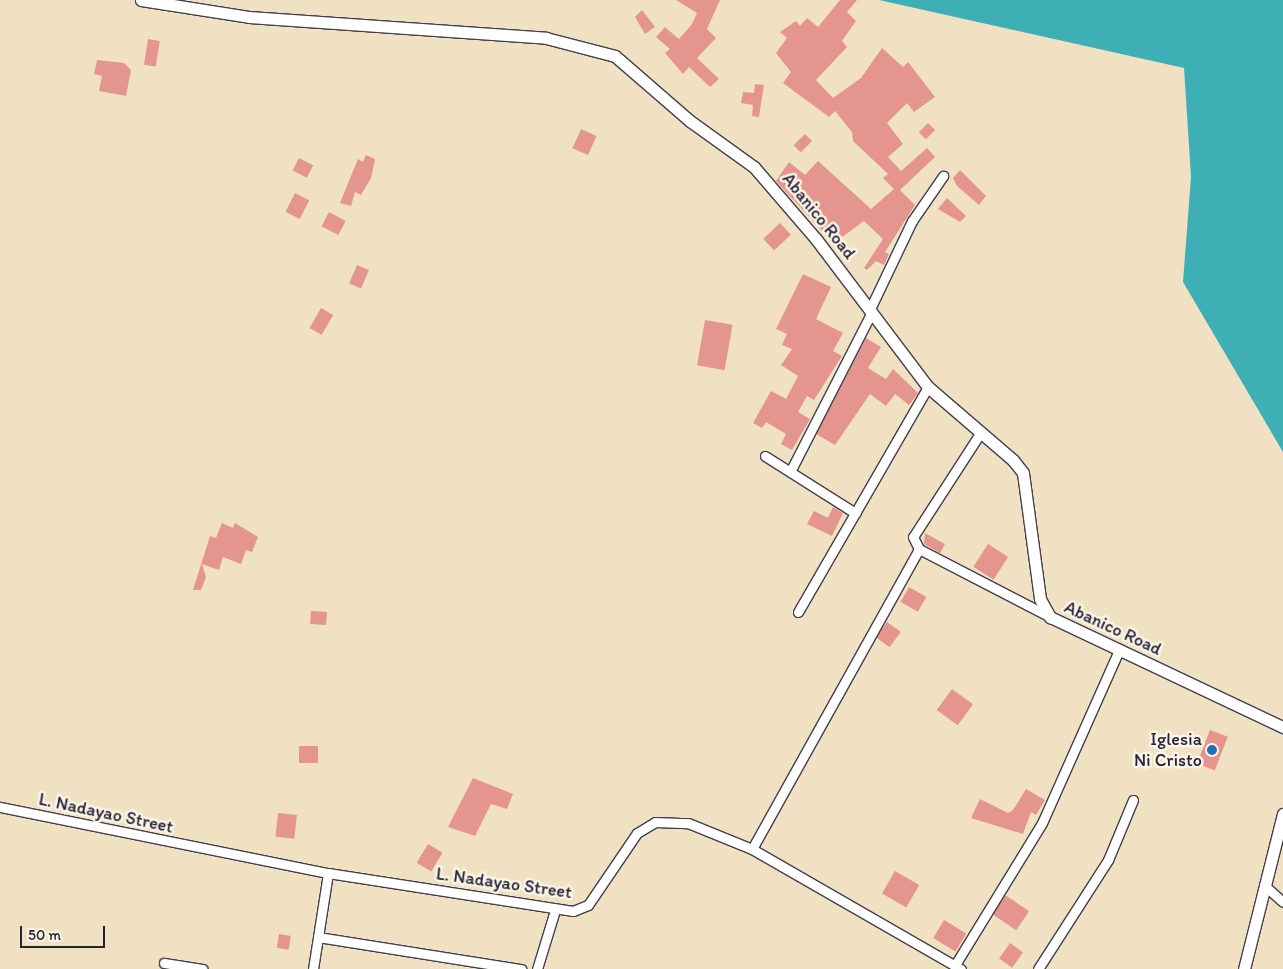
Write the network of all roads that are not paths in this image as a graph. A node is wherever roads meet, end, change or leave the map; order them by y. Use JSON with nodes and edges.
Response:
{"nodes":[{"id":1,"x":141,"y":0,"type":"edge"},
{"id":2,"x":943,"y":176,"type":"dead end"},
{"id":3,"x":871,"y":310,"type":"junction"},
{"id":4,"x":928,"y":387,"type":"junction"},
{"id":5,"x":979,"y":435,"type":"junction"},
{"id":6,"x":765,"y":456,"type":"dead end"},
{"id":7,"x":792,"y":470,"type":"junction"},
{"id":8,"x":855,"y":513,"type":"junction"},
{"id":9,"x":919,"y":549,"type":"junction"},
{"id":10,"x":798,"y":612,"type":"dead end"},
{"id":11,"x":1050,"y":617,"type":"junction"},
{"id":12,"x":1119,"y":650,"type":"junction"},
{"id":13,"x":1283,"y":726,"type":"edge"},
{"id":14,"x":1133,"y":800,"type":"dead end"},
{"id":15,"x":0,"y":808,"type":"edge"},
{"id":16,"x":1283,"y":814,"type":"edge"},
{"id":17,"x":752,"y":849,"type":"junction"},
{"id":18,"x":328,"y":872,"type":"junction"},
{"id":19,"x":1264,"y":885,"type":"junction"},
{"id":20,"x":1283,"y":902,"type":"edge"},
{"id":21,"x":555,"y":910,"type":"junction"},
{"id":22,"x":318,"y":937,"type":"junction"},
{"id":23,"x":164,"y":963,"type":"dead end"},
{"id":24,"x":958,"y":967,"type":"edge"},
{"id":25,"x":203,"y":969,"type":"edge"},
{"id":26,"x":313,"y":969,"type":"edge"},
{"id":27,"x":522,"y":969,"type":"edge"},
{"id":28,"x":536,"y":969,"type":"edge"},
{"id":29,"x":1038,"y":969,"type":"edge"},
{"id":30,"x":1244,"y":969,"type":"edge"}],
"edges":[{"from":1,"to":3,"type":"street","name":"Abanico Road"},
{"from":2,"to":3,"type":"street"},
{"from":3,"to":4,"type":"street","name":"Abanico Road"},
{"from":3,"to":7,"type":"street"},
{"from":4,"to":5,"type":"street","name":"Abanico Road"},
{"from":4,"to":8,"type":"street"},
{"from":5,"to":9,"type":"street"},
{"from":5,"to":11,"type":"street","name":"Abanico Road"},
{"from":6,"to":7,"type":"street"},
{"from":7,"to":8,"type":"street"},
{"from":8,"to":10,"type":"street"},
{"from":9,"to":11,"type":"street"},
{"from":9,"to":17,"type":"street"},
{"from":11,"to":12,"type":"street","name":"Abanico Road"},
{"from":12,"to":13,"type":"street","name":"Abanico Road"},
{"from":12,"to":24,"type":"street"},
{"from":14,"to":29,"type":"street"},
{"from":15,"to":18,"type":"street","name":"L. Nadayao Street"},
{"from":16,"to":19,"type":"street"},
{"from":17,"to":21,"type":"street","name":"L. Nadayao Street"},
{"from":17,"to":24,"type":"street","name":"L. Nadayao Street"},
{"from":18,"to":21,"type":"street","name":"L. Nadayao Street"},
{"from":18,"to":22,"type":"street"},
{"from":19,"to":20,"type":"street"},
{"from":19,"to":30,"type":"street"},
{"from":21,"to":28,"type":"street"},
{"from":22,"to":26,"type":"street"},
{"from":22,"to":27,"type":"street"},
{"from":23,"to":25,"type":"street"}]}
